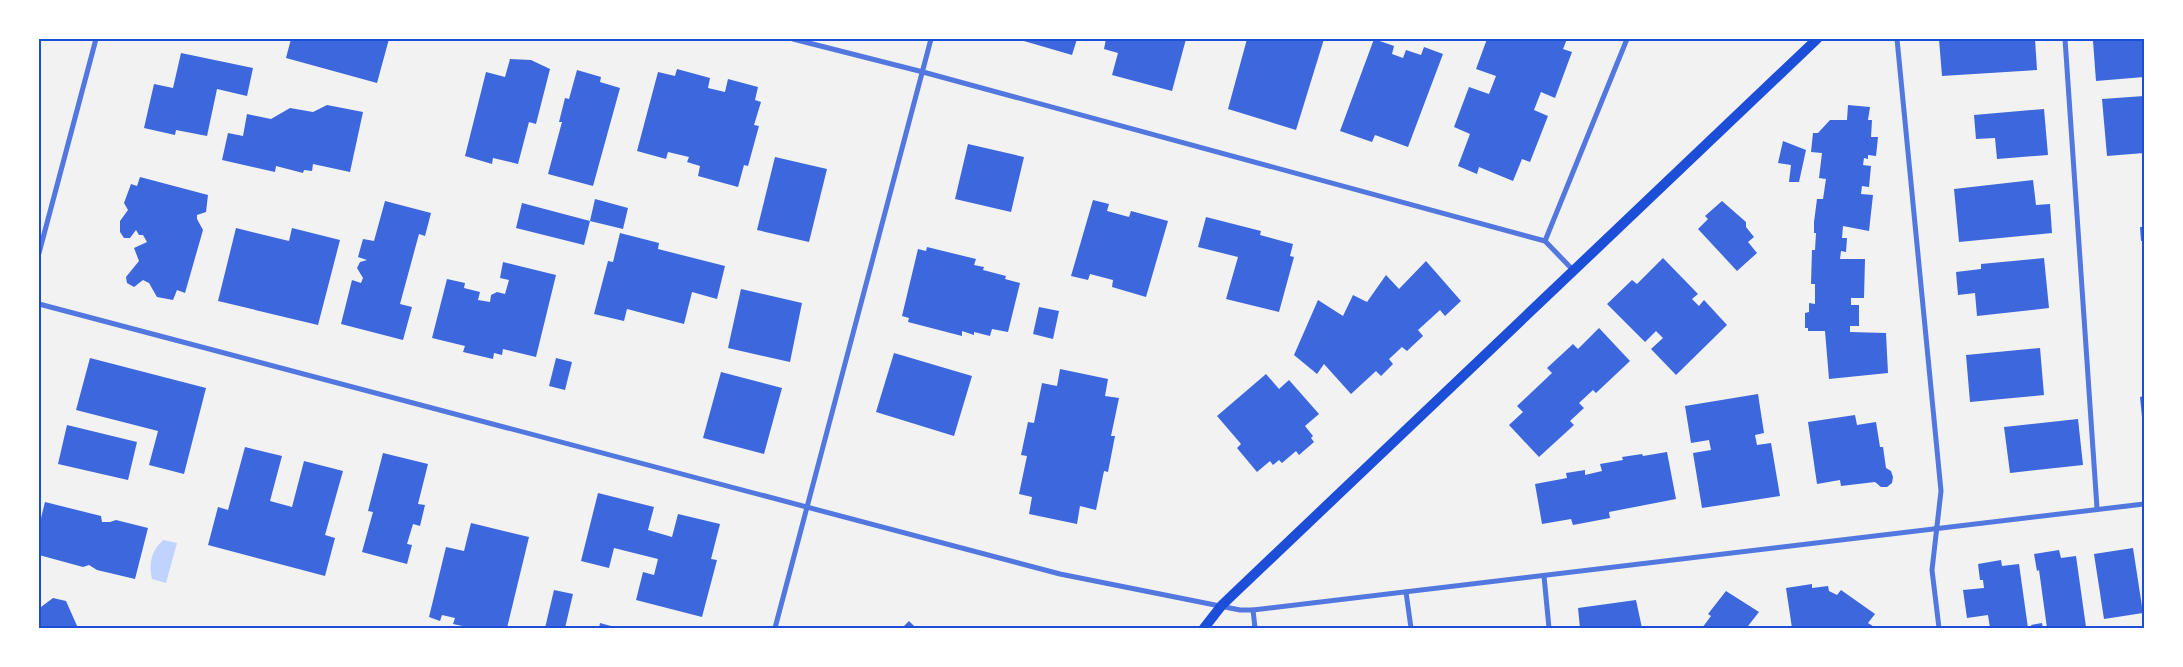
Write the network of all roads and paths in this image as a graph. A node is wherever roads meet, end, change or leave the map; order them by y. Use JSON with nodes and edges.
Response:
{"nodes":[{"id":1,"x":96,"y":39,"type":"edge"},
{"id":2,"x":793,"y":39,"type":"edge"},
{"id":3,"x":931,"y":39,"type":"edge"},
{"id":4,"x":1627,"y":39,"type":"edge"},
{"id":5,"x":1818,"y":39,"type":"edge"},
{"id":6,"x":1897,"y":39,"type":"edge"},
{"id":7,"x":2065,"y":39,"type":"edge"},
{"id":8,"x":923,"y":72,"type":"junction"},
{"id":9,"x":1545,"y":240,"type":"junction"},
{"id":10,"x":39,"y":253,"type":"edge"},
{"id":11,"x":1574,"y":271,"type":"junction"},
{"id":12,"x":39,"y":304,"type":"edge"},
{"id":13,"x":2144,"y":504,"type":"edge"},
{"id":14,"x":807,"y":507,"type":"junction"},
{"id":15,"x":2097,"y":508,"type":"junction"},
{"id":16,"x":1936,"y":529,"type":"junction"},
{"id":17,"x":1544,"y":576,"type":"junction"},
{"id":18,"x":1406,"y":592,"type":"junction"},
{"id":19,"x":1222,"y":605,"type":"junction"},
{"id":20,"x":1253,"y":610,"type":"junction"},
{"id":21,"x":775,"y":628,"type":"edge"},
{"id":22,"x":1204,"y":628,"type":"edge"},
{"id":23,"x":1255,"y":628,"type":"edge"},
{"id":24,"x":1411,"y":628,"type":"edge"},
{"id":25,"x":1549,"y":628,"type":"edge"},
{"id":26,"x":1939,"y":628,"type":"edge"}],
"edges":[{"from":1,"to":10,"type":"street"},
{"from":2,"to":8,"type":"street"},
{"from":3,"to":8,"type":"street"},
{"from":4,"to":9,"type":"street"},
{"from":5,"to":11,"type":"main road"},
{"from":6,"to":16,"type":"street"},
{"from":7,"to":15,"type":"street"},
{"from":8,"to":9,"type":"street"},
{"from":8,"to":14,"type":"street"},
{"from":9,"to":11,"type":"street"},
{"from":11,"to":19,"type":"main road"},
{"from":12,"to":14,"type":"street"},
{"from":13,"to":15,"type":"street"},
{"from":14,"to":19,"type":"street"},
{"from":14,"to":21,"type":"street"},
{"from":15,"to":16,"type":"street"},
{"from":16,"to":17,"type":"street"},
{"from":16,"to":26,"type":"street"},
{"from":17,"to":18,"type":"street"},
{"from":17,"to":25,"type":"street"},
{"from":18,"to":20,"type":"street"},
{"from":18,"to":24,"type":"street"},
{"from":19,"to":20,"type":"street"},
{"from":19,"to":22,"type":"main road"},
{"from":20,"to":23,"type":"street"}]}
